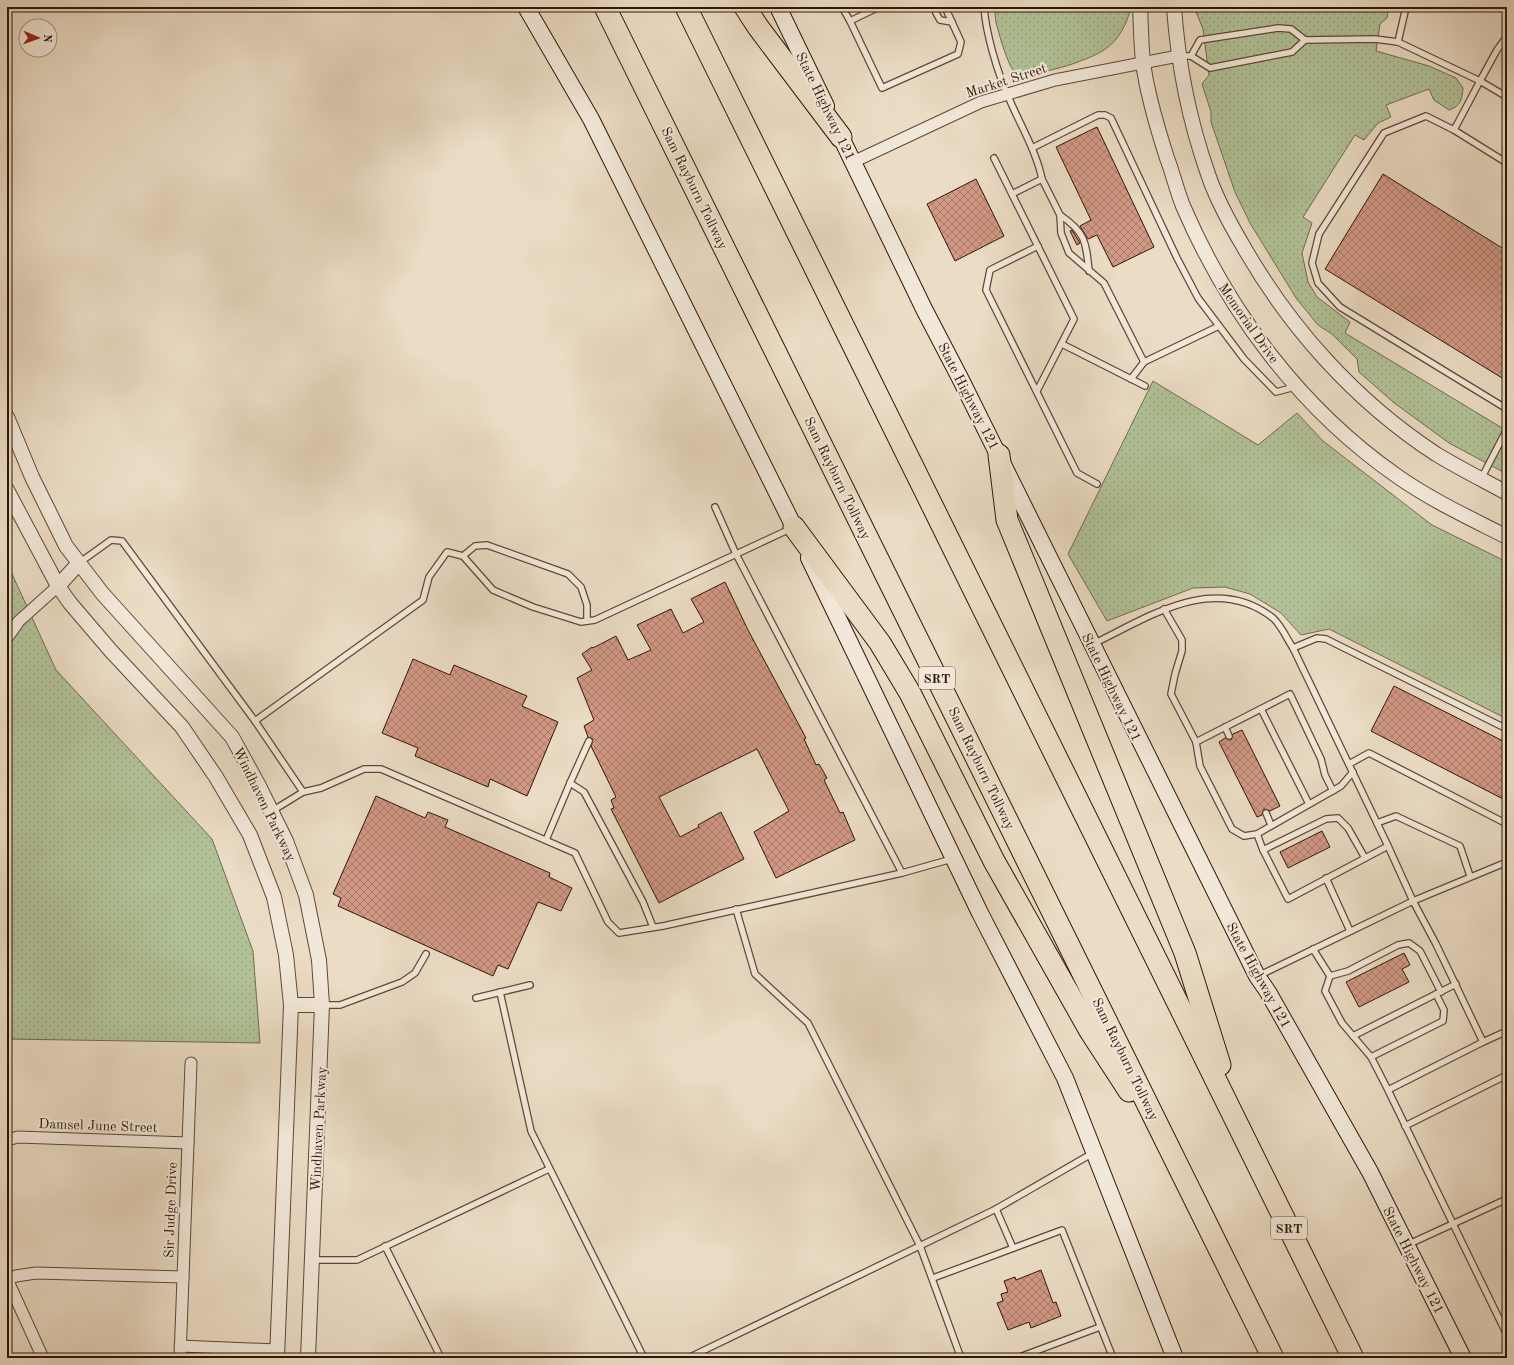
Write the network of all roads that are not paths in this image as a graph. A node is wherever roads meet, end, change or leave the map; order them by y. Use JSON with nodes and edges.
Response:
{"nodes":[{"id":1,"x":526,"y":7,"type":"edge"},
{"id":2,"x":605,"y":7,"type":"edge"},
{"id":3,"x":686,"y":7,"type":"edge"},
{"id":4,"x":745,"y":7,"type":"edge"},
{"id":5,"x":778,"y":7,"type":"edge"},
{"id":6,"x":842,"y":7,"type":"edge"},
{"id":7,"x":879,"y":7,"type":"edge"},
{"id":8,"x":945,"y":7,"type":"edge"},
{"id":9,"x":984,"y":7,"type":"edge"},
{"id":10,"x":1140,"y":7,"type":"edge"},
{"id":11,"x":1174,"y":7,"type":"edge"},
{"id":12,"x":1406,"y":7,"type":"edge"},
{"id":13,"x":936,"y":13,"type":"dead end"},
{"id":14,"x":850,"y":21,"type":"junction"},
{"id":15,"x":952,"y":22,"type":"junction"},
{"id":16,"x":1507,"y":36,"type":"edge"},
{"id":17,"x":1305,"y":40,"type":"junction"},
{"id":18,"x":1398,"y":42,"type":"junction"},
{"id":19,"x":1185,"y":56,"type":"junction"},
{"id":20,"x":1143,"y":62,"type":"junction"},
{"id":21,"x":1480,"y":81,"type":"junction"},
{"id":22,"x":1007,"y":94,"type":"junction"},
{"id":23,"x":1507,"y":97,"type":"edge"},
{"id":24,"x":1454,"y":130,"type":"junction"},
{"id":25,"x":841,"y":137,"type":"junction"},
{"id":26,"x":1032,"y":148,"type":"junction"},
{"id":27,"x":994,"y":158,"type":"dead end"},
{"id":28,"x":853,"y":162,"type":"junction"},
{"id":29,"x":1507,"y":163,"type":"edge"},
{"id":30,"x":1042,"y":179,"type":"junction"},
{"id":31,"x":1012,"y":194,"type":"junction"},
{"id":32,"x":1060,"y":215,"type":"junction"},
{"id":33,"x":1038,"y":246,"type":"junction"},
{"id":34,"x":1089,"y":271,"type":"junction"},
{"id":35,"x":1219,"y":326,"type":"junction"},
{"id":36,"x":1062,"y":344,"type":"junction"},
{"id":37,"x":1144,"y":362,"type":"junction"},
{"id":38,"x":1131,"y":380,"type":"junction"},
{"id":39,"x":1145,"y":386,"type":"dead end"},
{"id":40,"x":1296,"y":387,"type":"junction"},
{"id":41,"x":1037,"y":391,"type":"junction"},
{"id":42,"x":1507,"y":410,"type":"edge"},
{"id":43,"x":7,"y":417,"type":"edge"},
{"id":44,"x":1507,"y":429,"type":"edge"},
{"id":45,"x":998,"y":456,"type":"junction"},
{"id":46,"x":1481,"y":479,"type":"junction"},
{"id":47,"x":1097,"y":484,"type":"dead end"},
{"id":48,"x":7,"y":490,"type":"edge"},
{"id":49,"x":1507,"y":492,"type":"edge"},
{"id":50,"x":715,"y":507,"type":"dead end"},
{"id":51,"x":794,"y":527,"type":"junction"},
{"id":52,"x":1507,"y":537,"type":"edge"},
{"id":53,"x":736,"y":554,"type":"junction"},
{"id":54,"x":463,"y":556,"type":"junction"},
{"id":55,"x":79,"y":563,"type":"junction"},
{"id":56,"x":58,"y":586,"type":"junction"},
{"id":57,"x":1164,"y":609,"type":"junction"},
{"id":58,"x":587,"y":621,"type":"junction"},
{"id":59,"x":7,"y":638,"type":"edge"},
{"id":60,"x":1091,"y":645,"type":"junction"},
{"id":61,"x":1293,"y":648,"type":"junction"},
{"id":62,"x":1261,"y":709,"type":"junction"},
{"id":63,"x":255,"y":721,"type":"junction"},
{"id":64,"x":1225,"y":727,"type":"junction"},
{"id":65,"x":1507,"y":729,"type":"edge"},
{"id":66,"x":1229,"y":736,"type":"dead end"},
{"id":67,"x":589,"y":741,"type":"dead end"},
{"id":68,"x":1196,"y":742,"type":"junction"},
{"id":69,"x":1348,"y":764,"type":"junction"},
{"id":70,"x":1353,"y":772,"type":"junction"},
{"id":71,"x":570,"y":783,"type":"junction"},
{"id":72,"x":1333,"y":791,"type":"junction"},
{"id":73,"x":303,"y":792,"type":"junction"},
{"id":74,"x":1309,"y":804,"type":"junction"},
{"id":75,"x":272,"y":811,"type":"junction"},
{"id":76,"x":1266,"y":812,"type":"dead end"},
{"id":77,"x":1378,"y":823,"type":"junction"},
{"id":78,"x":1507,"y":824,"type":"edge"},
{"id":79,"x":1272,"y":825,"type":"junction"},
{"id":80,"x":1258,"y":834,"type":"junction"},
{"id":81,"x":546,"y":840,"type":"junction"},
{"id":82,"x":1388,"y":846,"type":"junction"},
{"id":83,"x":1263,"y":850,"type":"junction"},
{"id":84,"x":954,"y":858,"type":"junction"},
{"id":85,"x":1365,"y":858,"type":"junction"},
{"id":86,"x":1507,"y":862,"type":"edge"},
{"id":87,"x":902,"y":873,"type":"junction"},
{"id":88,"x":1470,"y":876,"type":"junction"},
{"id":89,"x":1326,"y":878,"type":"junction"},
{"id":90,"x":1413,"y":901,"type":"junction"},
{"id":91,"x":736,"y":909,"type":"junction"},
{"id":92,"x":653,"y":927,"type":"junction"},
{"id":93,"x":1350,"y":931,"type":"junction"},
{"id":94,"x":1313,"y":949,"type":"junction"},
{"id":95,"x":426,"y":954,"type":"dead end"},
{"id":96,"x":1257,"y":976,"type":"junction"},
{"id":97,"x":1330,"y":976,"type":"junction"},
{"id":98,"x":1456,"y":984,"type":"junction"},
{"id":99,"x":530,"y":985,"type":"dead end"},
{"id":100,"x":500,"y":992,"type":"junction"},
{"id":101,"x":1439,"y":993,"type":"junction"},
{"id":102,"x":476,"y":998,"type":"dead end"},
{"id":103,"x":291,"y":1005,"type":"junction"},
{"id":104,"x":322,"y":1005,"type":"junction"},
{"id":105,"x":1507,"y":1031,"type":"edge"},
{"id":106,"x":1353,"y":1036,"type":"junction"},
{"id":107,"x":1483,"y":1042,"type":"junction"},
{"id":108,"x":1371,"y":1057,"type":"junction"},
{"id":109,"x":191,"y":1062,"type":"dead end"},
{"id":110,"x":1507,"y":1075,"type":"edge"},
{"id":111,"x":1388,"y":1090,"type":"junction"},
{"id":112,"x":1405,"y":1126,"type":"junction"},
{"id":113,"x":1240,"y":1129,"type":"junction"},
{"id":114,"x":7,"y":1140,"type":"edge"},
{"id":115,"x":188,"y":1143,"type":"junction"},
{"id":116,"x":1095,"y":1152,"type":"junction"},
{"id":117,"x":549,"y":1169,"type":"junction"},
{"id":118,"x":1182,"y":1174,"type":"junction"},
{"id":119,"x":1507,"y":1199,"type":"edge"},
{"id":120,"x":996,"y":1209,"type":"junction"},
{"id":121,"x":1453,"y":1225,"type":"junction"},
{"id":122,"x":1407,"y":1245,"type":"junction"},
{"id":123,"x":385,"y":1246,"type":"junction"},
{"id":124,"x":920,"y":1246,"type":"junction"},
{"id":125,"x":1013,"y":1248,"type":"junction"},
{"id":126,"x":312,"y":1260,"type":"junction"},
{"id":127,"x":183,"y":1277,"type":"junction"},
{"id":128,"x":933,"y":1278,"type":"junction"},
{"id":129,"x":7,"y":1280,"type":"edge"},
{"id":130,"x":1100,"y":1327,"type":"junction"},
{"id":131,"x":1507,"y":1335,"type":"edge"},
{"id":132,"x":180,"y":1346,"type":"junction"},
{"id":133,"x":277,"y":1354,"type":"edge"},
{"id":134,"x":43,"y":1358,"type":"edge"},
{"id":135,"x":180,"y":1358,"type":"edge"},
{"id":136,"x":308,"y":1358,"type":"edge"},
{"id":137,"x":441,"y":1358,"type":"edge"},
{"id":138,"x":644,"y":1358,"type":"edge"},
{"id":139,"x":688,"y":1358,"type":"edge"},
{"id":140,"x":961,"y":1358,"type":"edge"},
{"id":141,"x":1017,"y":1358,"type":"edge"},
{"id":142,"x":1113,"y":1358,"type":"edge"},
{"id":143,"x":1175,"y":1358,"type":"edge"},
{"id":144,"x":1273,"y":1358,"type":"edge"},
{"id":145,"x":1353,"y":1358,"type":"edge"},
{"id":146,"x":1463,"y":1358,"type":"edge"}],
"edges":[{"from":1,"to":51,"type":"main road"},
{"from":2,"to":118,"type":"highway","name":"Sam Rayburn Tollway","number":"SRT"},
{"from":3,"to":113,"type":"highway","number":"SRT"},
{"from":4,"to":25,"type":"highway"},
{"from":5,"to":25,"type":"main road","name":"State Highway 121"},
{"from":6,"to":14,"type":"lane"},
{"from":7,"to":14,"type":"lane"},
{"from":8,"to":15,"type":"lane"},
{"from":9,"to":22,"type":"lane"},
{"from":10,"to":20,"type":"street","name":"Memorial Drive"},
{"from":11,"to":19,"type":"street"},
{"from":12,"to":18,"type":"lane"},
{"from":13,"to":15,"type":"lane"},
{"from":14,"to":15,"type":"lane"},
{"from":16,"to":21,"type":"lane"},
{"from":17,"to":18,"type":"lane"},
{"from":17,"to":19,"type":"lane"},
{"from":17,"to":19,"type":"lane"},
{"from":18,"to":21,"type":"lane"},
{"from":19,"to":20,"type":"street","name":"Market Street"},
{"from":19,"to":46,"type":"street"},
{"from":20,"to":22,"type":"street","name":"Market Street"},
{"from":20,"to":40,"type":"street","name":"Memorial Drive"},
{"from":21,"to":23,"type":"lane"},
{"from":21,"to":24,"type":"lane"},
{"from":22,"to":26,"type":"lane"},
{"from":22,"to":28,"type":"street","name":"Market Street"},
{"from":24,"to":29,"type":"lane"},
{"from":24,"to":42,"type":"lane"},
{"from":25,"to":28,"type":"main road","name":"State Highway 121"},
{"from":26,"to":30,"type":"lane"},
{"from":26,"to":35,"type":"lane"},
{"from":27,"to":31,"type":"lane"},
{"from":28,"to":45,"type":"main road","name":"State Highway 121"},
{"from":30,"to":31,"type":"lane"},
{"from":30,"to":32,"type":"lane"},
{"from":31,"to":33,"type":"lane"},
{"from":32,"to":34,"type":"lane"},
{"from":32,"to":34,"type":"lane"},
{"from":33,"to":36,"type":"lane"},
{"from":33,"to":41,"type":"lane"},
{"from":34,"to":37,"type":"lane"},
{"from":35,"to":37,"type":"lane"},
{"from":35,"to":40,"type":"lane"},
{"from":36,"to":38,"type":"lane"},
{"from":36,"to":41,"type":"lane"},
{"from":37,"to":38,"type":"lane"},
{"from":38,"to":39,"type":"lane"},
{"from":40,"to":52,"type":"street","name":"Memorial Drive"},
{"from":41,"to":47,"type":"lane"},
{"from":43,"to":55,"type":"street","name":"Windhaven Parkway"},
{"from":44,"to":46,"type":"lane"},
{"from":45,"to":60,"type":"main road","name":"State Highway 121"},
{"from":45,"to":113,"type":"highway"},
{"from":46,"to":49,"type":"street"},
{"from":48,"to":56,"type":"street","name":"Windhaven Parkway"},
{"from":50,"to":53,"type":"lane"},
{"from":51,"to":53,"type":"lane"},
{"from":51,"to":84,"type":"main road"},
{"from":51,"to":118,"type":"highway"},
{"from":53,"to":58,"type":"lane"},
{"from":53,"to":87,"type":"lane"},
{"from":54,"to":58,"type":"lane"},
{"from":54,"to":58,"type":"lane"},
{"from":54,"to":63,"type":"lane"},
{"from":55,"to":56,"type":"street"},
{"from":55,"to":63,"type":"lane"},
{"from":55,"to":75,"type":"street","name":"Windhaven Parkway"},
{"from":56,"to":59,"type":"street"},
{"from":56,"to":103,"type":"street","name":"Windhaven Parkway"},
{"from":57,"to":60,"type":"lane"},
{"from":57,"to":61,"type":"lane"},
{"from":57,"to":68,"type":"lane"},
{"from":60,"to":96,"type":"main road","name":"State Highway 121"},
{"from":61,"to":65,"type":"lane"},
{"from":61,"to":69,"type":"lane"},
{"from":62,"to":64,"type":"lane"},
{"from":62,"to":72,"type":"lane"},
{"from":62,"to":74,"type":"lane"},
{"from":63,"to":73,"type":"lane"},
{"from":64,"to":66,"type":"lane"},
{"from":64,"to":68,"type":"lane"},
{"from":67,"to":71,"type":"lane"},
{"from":68,"to":80,"type":"lane"},
{"from":69,"to":70,"type":"lane"},
{"from":69,"to":78,"type":"lane"},
{"from":70,"to":72,"type":"lane"},
{"from":70,"to":77,"type":"lane"},
{"from":71,"to":81,"type":"lane"},
{"from":71,"to":92,"type":"lane"},
{"from":72,"to":74,"type":"lane"},
{"from":73,"to":75,"type":"lane"},
{"from":73,"to":81,"type":"lane"},
{"from":74,"to":79,"type":"lane"},
{"from":75,"to":104,"type":"street","name":"Windhaven Parkway"},
{"from":76,"to":79,"type":"lane"},
{"from":77,"to":82,"type":"lane"},
{"from":77,"to":88,"type":"lane"},
{"from":79,"to":80,"type":"lane"},
{"from":80,"to":83,"type":"lane"},
{"from":81,"to":92,"type":"lane"},
{"from":82,"to":85,"type":"lane"},
{"from":82,"to":90,"type":"lane"},
{"from":83,"to":85,"type":"lane"},
{"from":83,"to":89,"type":"lane"},
{"from":84,"to":87,"type":"lane"},
{"from":84,"to":116,"type":"main road"},
{"from":85,"to":89,"type":"lane"},
{"from":86,"to":88,"type":"lane"},
{"from":87,"to":91,"type":"lane"},
{"from":88,"to":90,"type":"lane"},
{"from":89,"to":93,"type":"lane"},
{"from":90,"to":93,"type":"lane"},
{"from":90,"to":98,"type":"lane"},
{"from":91,"to":92,"type":"lane"},
{"from":91,"to":124,"type":"lane"},
{"from":93,"to":94,"type":"lane"},
{"from":94,"to":96,"type":"lane"},
{"from":94,"to":97,"type":"lane"},
{"from":95,"to":104,"type":"lane"},
{"from":96,"to":122,"type":"main road","name":"State Highway 121"},
{"from":97,"to":101,"type":"lane"},
{"from":97,"to":106,"type":"lane"},
{"from":98,"to":101,"type":"lane"},
{"from":98,"to":107,"type":"lane"},
{"from":99,"to":100,"type":"lane"},
{"from":100,"to":102,"type":"lane"},
{"from":100,"to":117,"type":"lane"},
{"from":101,"to":106,"type":"lane"},
{"from":101,"to":108,"type":"lane"},
{"from":103,"to":104,"type":"street"},
{"from":103,"to":133,"type":"street","name":"Windhaven Parkway"},
{"from":104,"to":126,"type":"street","name":"Windhaven Parkway"},
{"from":105,"to":107,"type":"lane"},
{"from":106,"to":108,"type":"lane"},
{"from":107,"to":111,"type":"lane"},
{"from":108,"to":111,"type":"lane"},
{"from":109,"to":115,"type":"street","name":"Sir Judge Drive"},
{"from":110,"to":112,"type":"lane"},
{"from":111,"to":112,"type":"lane"},
{"from":112,"to":121,"type":"lane"},
{"from":113,"to":145,"type":"highway","number":"SRT"},
{"from":114,"to":115,"type":"street","name":"Damsel June Street"},
{"from":115,"to":127,"type":"street","name":"Sir Judge Drive"},
{"from":116,"to":120,"type":"lane"},
{"from":116,"to":143,"type":"main road"},
{"from":117,"to":123,"type":"lane"},
{"from":117,"to":138,"type":"lane"},
{"from":118,"to":144,"type":"highway","name":"Sam Rayburn Tollway","number":"SRT"},
{"from":119,"to":121,"type":"lane"},
{"from":120,"to":124,"type":"lane"},
{"from":120,"to":125,"type":"lane"},
{"from":121,"to":122,"type":"lane"},
{"from":121,"to":131,"type":"lane"},
{"from":122,"to":146,"type":"main road","name":"State Highway 121"},
{"from":123,"to":126,"type":"lane"},
{"from":123,"to":137,"type":"lane"},
{"from":124,"to":128,"type":"lane"},
{"from":124,"to":139,"type":"lane"},
{"from":125,"to":128,"type":"lane"},
{"from":125,"to":130,"type":"lane"},
{"from":126,"to":136,"type":"street","name":"Windhaven Parkway"},
{"from":127,"to":129,"type":"street"},
{"from":127,"to":132,"type":"street","name":"Sir Judge Drive"},
{"from":128,"to":140,"type":"lane"},
{"from":129,"to":134,"type":"street"},
{"from":130,"to":141,"type":"lane"},
{"from":130,"to":142,"type":"lane"},
{"from":132,"to":133,"type":"street"},
{"from":132,"to":135,"type":"street","name":"Sir Judge Drive"}]}
